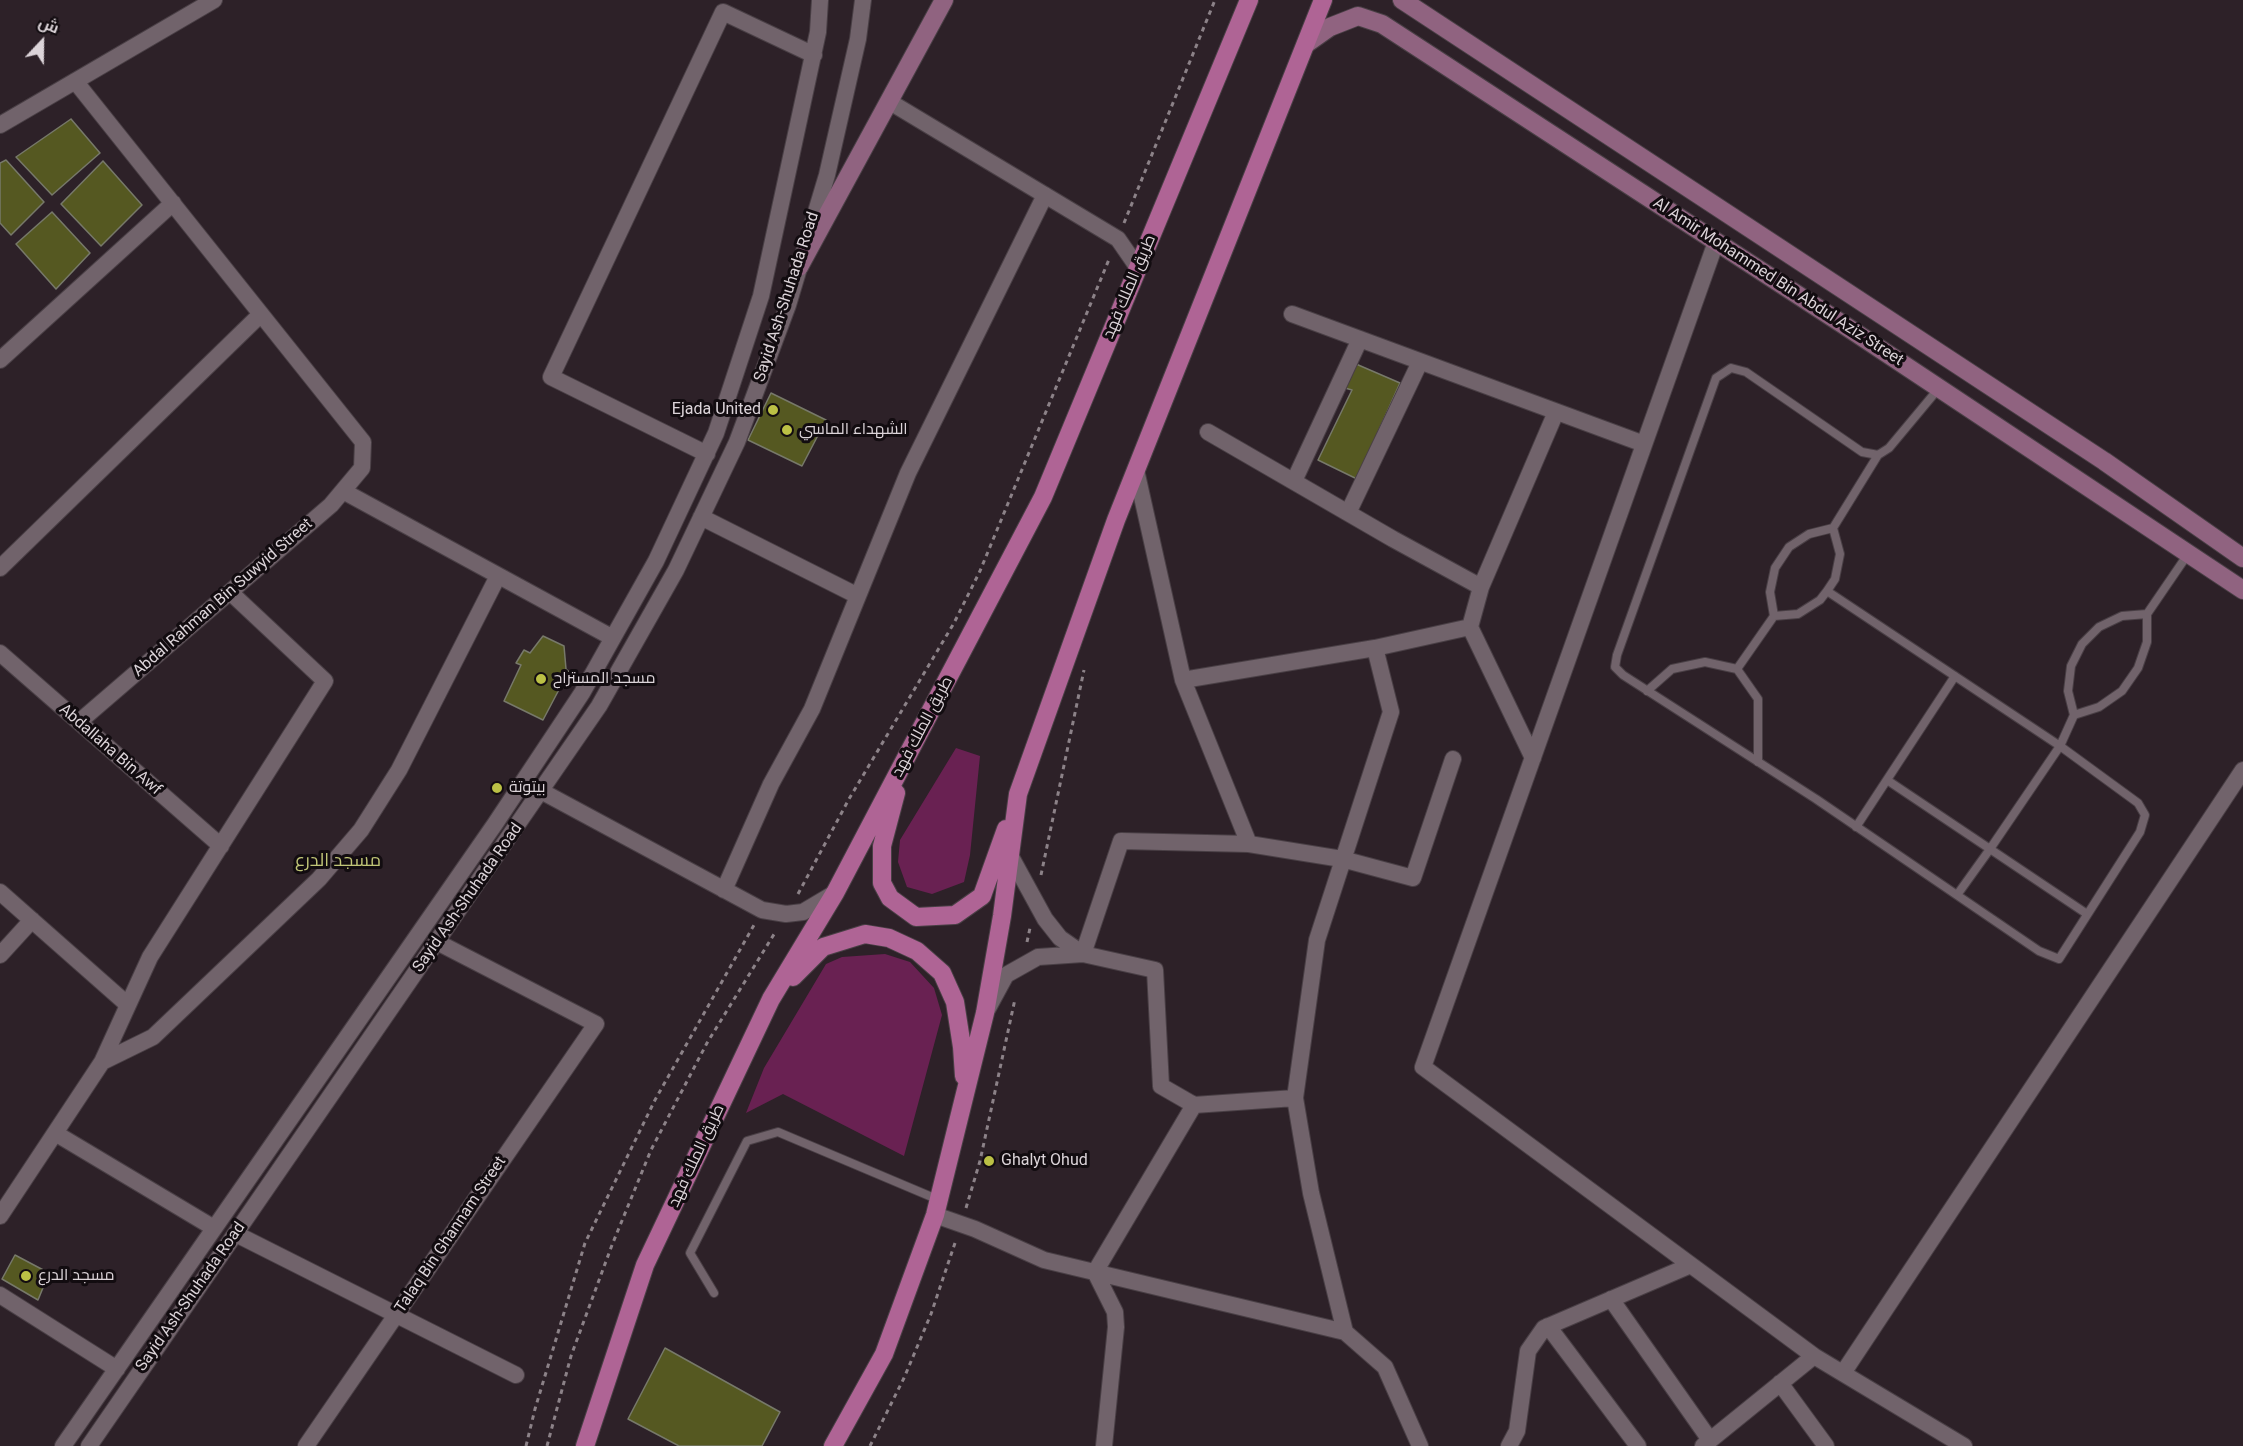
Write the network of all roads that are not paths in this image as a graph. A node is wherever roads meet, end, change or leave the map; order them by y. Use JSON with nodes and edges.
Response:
{"nodes":[{"id":1,"x":214,"y":0,"type":"edge"},
{"id":2,"x":820,"y":0,"type":"edge"},
{"id":3,"x":863,"y":0,"type":"edge"},
{"id":4,"x":944,"y":0,"type":"edge"},
{"id":5,"x":1238,"y":0,"type":"edge"},
{"id":6,"x":1249,"y":0,"type":"edge"},
{"id":7,"x":1323,"y":0,"type":"edge"},
{"id":8,"x":1402,"y":0,"type":"edge"},
{"id":9,"x":187,"y":7,"type":"edge"},
{"id":10,"x":1235,"y":34,"type":"junction"},
{"id":11,"x":1306,"y":44,"type":"junction"},
{"id":12,"x":813,"y":55,"type":"junction"},
{"id":13,"x":75,"y":81,"type":"junction"},
{"id":14,"x":890,"y":102,"type":"junction"},
{"id":15,"x":0,"y":125,"type":"edge"},
{"id":16,"x":1045,"y":195,"type":"junction"},
{"id":17,"x":173,"y":203,"type":"junction"},
{"id":18,"x":1716,"y":242,"type":"junction"},
{"id":19,"x":799,"y":267,"type":"junction"},
{"id":20,"x":1138,"y":268,"type":"junction"},
{"id":21,"x":261,"y":314,"type":"junction"},
{"id":22,"x":1292,"y":314,"type":"dead end"},
{"id":23,"x":1360,"y":339,"type":"junction"},
{"id":24,"x":0,"y":360,"type":"edge"},
{"id":25,"x":1420,"y":362,"type":"junction"},
{"id":26,"x":1939,"y":388,"type":"junction"},
{"id":27,"x":1556,"y":412,"type":"junction"},
{"id":28,"x":1208,"y":432,"type":"dead end"},
{"id":29,"x":1644,"y":444,"type":"junction"},
{"id":30,"x":706,"y":454,"type":"junction"},
{"id":31,"x":1878,"y":456,"type":"junction"},
{"id":32,"x":1136,"y":470,"type":"junction"},
{"id":33,"x":1294,"y":482,"type":"junction"},
{"id":34,"x":343,"y":490,"type":"junction"},
{"id":35,"x":1348,"y":513,"type":"junction"},
{"id":36,"x":701,"y":517,"type":"junction"},
{"id":37,"x":1833,"y":528,"type":"junction"},
{"id":38,"x":2189,"y":553,"type":"junction"},
{"id":39,"x":2243,"y":558,"type":"edge"},
{"id":40,"x":0,"y":568,"type":"edge"},
{"id":41,"x":498,"y":576,"type":"junction"},
{"id":42,"x":1481,"y":587,"type":"junction"},
{"id":43,"x":2243,"y":590,"type":"edge"},
{"id":44,"x":1827,"y":591,"type":"junction"},
{"id":45,"x":230,"y":592,"type":"junction"},
{"id":46,"x":858,"y":596,"type":"junction"},
{"id":47,"x":2147,"y":614,"type":"junction"},
{"id":48,"x":1774,"y":616,"type":"junction"},
{"id":49,"x":1470,"y":627,"type":"junction"},
{"id":50,"x":613,"y":638,"type":"junction"},
{"id":51,"x":1375,"y":648,"type":"junction"},
{"id":52,"x":0,"y":653,"type":"edge"},
{"id":53,"x":1737,"y":669,"type":"junction"},
{"id":54,"x":1955,"y":676,"type":"junction"},
{"id":55,"x":1183,"y":680,"type":"junction"},
{"id":56,"x":1647,"y":691,"type":"junction"},
{"id":57,"x":2074,"y":715,"type":"junction"},
{"id":58,"x":79,"y":722,"type":"junction"},
{"id":59,"x":2060,"y":746,"type":"junction"},
{"id":60,"x":1533,"y":758,"type":"junction"},
{"id":61,"x":1453,"y":759,"type":"dead end"},
{"id":62,"x":904,"y":762,"type":"junction"},
{"id":63,"x":1758,"y":762,"type":"junction"},
{"id":64,"x":2243,"y":770,"type":"edge"},
{"id":65,"x":1887,"y":780,"type":"junction"},
{"id":66,"x":541,"y":791,"type":"junction"},
{"id":67,"x":1018,"y":794,"type":"junction"},
{"id":68,"x":1856,"y":827,"type":"junction"},
{"id":69,"x":1249,"y":844,"type":"junction"},
{"id":70,"x":221,"y":846,"type":"junction"},
{"id":71,"x":1990,"y":849,"type":"junction"},
{"id":72,"x":1010,"y":855,"type":"junction"},
{"id":73,"x":1342,"y":859,"type":"junction"},
{"id":74,"x":724,"y":890,"type":"junction"},
{"id":75,"x":0,"y":892,"type":"edge"},
{"id":76,"x":836,"y":893,"type":"junction"},
{"id":77,"x":1956,"y":895,"type":"junction"},
{"id":78,"x":2087,"y":914,"type":"junction"},
{"id":79,"x":32,"y":920,"type":"junction"},
{"id":80,"x":437,"y":942,"type":"junction"},
{"id":81,"x":1083,"y":954,"type":"junction"},
{"id":82,"x":0,"y":955,"type":"edge"},
{"id":83,"x":771,"y":999,"type":"junction"},
{"id":84,"x":128,"y":1005,"type":"junction"},
{"id":85,"x":986,"y":1013,"type":"junction"},
{"id":86,"x":102,"y":1062,"type":"junction"},
{"id":87,"x":965,"y":1096,"type":"junction"},
{"id":88,"x":1295,"y":1098,"type":"junction"},
{"id":89,"x":1194,"y":1105,"type":"junction"},
{"id":90,"x":55,"y":1133,"type":"junction"},
{"id":91,"x":937,"y":1207,"type":"junction"},
{"id":92,"x":0,"y":1216,"type":"edge"},
{"id":93,"x":214,"y":1228,"type":"junction"},
{"id":94,"x":236,"y":1234,"type":"junction"},
{"id":95,"x":1691,"y":1265,"type":"junction"},
{"id":96,"x":1095,"y":1272,"type":"junction"},
{"id":97,"x":714,"y":1293,"type":"dead end"},
{"id":98,"x":0,"y":1295,"type":"edge"},
{"id":99,"x":1611,"y":1299,"type":"junction"},
{"id":100,"x":396,"y":1314,"type":"junction"},
{"id":101,"x":1548,"y":1326,"type":"junction"},
{"id":102,"x":1345,"y":1332,"type":"junction"},
{"id":103,"x":1814,"y":1356,"type":"junction"},
{"id":104,"x":117,"y":1369,"type":"junction"},
{"id":105,"x":1843,"y":1373,"type":"junction"},
{"id":106,"x":516,"y":1375,"type":"dead end"},
{"id":107,"x":1780,"y":1383,"type":"junction"},
{"id":108,"x":597,"y":1403,"type":"junction"},
{"id":109,"x":1706,"y":1443,"type":"edge"},
{"id":110,"x":63,"y":1446,"type":"edge"},
{"id":111,"x":88,"y":1446,"type":"edge"},
{"id":112,"x":306,"y":1446,"type":"edge"},
{"id":113,"x":585,"y":1446,"type":"edge"},
{"id":114,"x":590,"y":1446,"type":"edge"},
{"id":115,"x":832,"y":1446,"type":"edge"},
{"id":116,"x":1104,"y":1446,"type":"edge"},
{"id":117,"x":1420,"y":1446,"type":"edge"},
{"id":118,"x":1509,"y":1446,"type":"edge"},
{"id":119,"x":1638,"y":1446,"type":"edge"},
{"id":120,"x":1826,"y":1446,"type":"edge"},
{"id":121,"x":1964,"y":1446,"type":"edge"}],
"edges":[{"from":1,"to":9,"type":"street"},
{"from":2,"to":12,"type":"street","name":"Sayid Ash-Shuhada Road"},
{"from":3,"to":19,"type":"street","name":"Sayid Ash-Shuhada Road"},
{"from":4,"to":14,"type":"main road"},
{"from":5,"to":10,"type":"main road"},
{"from":6,"to":10,"type":"main road","name":"طريق الملك فهد"},
{"from":7,"to":11,"type":"main road"},
{"from":8,"to":39,"type":"main road","name":"Al Amir Mohammed Bin Abdul Aziz Street"},
{"from":9,"to":13,"type":"street"},
{"from":10,"to":20,"type":"main road","name":"طريق الملك فهد"},
{"from":11,"to":18,"type":"main road","name":"Al Amir Mohammed Bin Abdul Aziz Street"},
{"from":11,"to":32,"type":"main road"},
{"from":12,"to":30,"type":"street","name":"Sayid Ash-Shuhada Road"},
{"from":12,"to":30,"type":"street"},
{"from":13,"to":15,"type":"street"},
{"from":13,"to":17,"type":"street"},
{"from":14,"to":16,"type":"street"},
{"from":14,"to":19,"type":"main road"},
{"from":16,"to":20,"type":"street"},
{"from":16,"to":46,"type":"street"},
{"from":17,"to":21,"type":"street"},
{"from":17,"to":24,"type":"street"},
{"from":18,"to":26,"type":"main road","name":"Al Amir Mohammed Bin Abdul Aziz Street"},
{"from":18,"to":29,"type":"street"},
{"from":19,"to":36,"type":"street","name":"Sayid Ash-Shuhada Road"},
{"from":20,"to":62,"type":"main road","name":"طريق الملك فهد"},
{"from":21,"to":34,"type":"street","name":"Abdal Rahman Bin Suwyid Street"},
{"from":21,"to":40,"type":"street"},
{"from":22,"to":23,"type":"street"},
{"from":23,"to":25,"type":"street"},
{"from":23,"to":33,"type":"street"},
{"from":25,"to":27,"type":"street"},
{"from":25,"to":35,"type":"street"},
{"from":26,"to":31,"type":"lane"},
{"from":26,"to":38,"type":"main road","name":"Al Amir Mohammed Bin Abdul Aziz Street"},
{"from":27,"to":29,"type":"street"},
{"from":27,"to":42,"type":"street"},
{"from":28,"to":33,"type":"street"},
{"from":29,"to":60,"type":"street"},
{"from":30,"to":50,"type":"street","name":"Sayid Ash-Shuhada Road"},
{"from":31,"to":37,"type":"lane"},
{"from":31,"to":56,"type":"lane"},
{"from":32,"to":55,"type":"street"},
{"from":32,"to":67,"type":"main road"},
{"from":33,"to":35,"type":"street"},
{"from":34,"to":41,"type":"street"},
{"from":34,"to":45,"type":"street","name":"Abdal Rahman Bin Suwyid Street"},
{"from":35,"to":42,"type":"street"},
{"from":36,"to":46,"type":"street"},
{"from":36,"to":66,"type":"street","name":"Sayid Ash-Shuhada Road"},
{"from":37,"to":44,"type":"lane"},
{"from":37,"to":48,"type":"lane"},
{"from":38,"to":43,"type":"main road","name":"Al Amir Mohammed Bin Abdul Aziz Street"},
{"from":38,"to":47,"type":"lane"},
{"from":41,"to":50,"type":"street"},
{"from":41,"to":86,"type":"street"},
{"from":42,"to":49,"type":"street"},
{"from":44,"to":48,"type":"lane"},
{"from":44,"to":54,"type":"lane"},
{"from":45,"to":58,"type":"street","name":"Abdal Rahman Bin Suwyid Street"},
{"from":45,"to":70,"type":"street"},
{"from":46,"to":74,"type":"street"},
{"from":47,"to":57,"type":"lane"},
{"from":47,"to":57,"type":"lane"},
{"from":48,"to":53,"type":"lane"},
{"from":49,"to":51,"type":"street"},
{"from":49,"to":60,"type":"street"},
{"from":50,"to":93,"type":"street","name":"Sayid Ash-Shuhada Road"},
{"from":51,"to":55,"type":"street"},
{"from":51,"to":73,"type":"street"},
{"from":52,"to":58,"type":"street","name":"Abdallaha Bin Awf"},
{"from":53,"to":56,"type":"lane"},
{"from":53,"to":63,"type":"lane"},
{"from":54,"to":59,"type":"lane"},
{"from":54,"to":65,"type":"lane"},
{"from":55,"to":69,"type":"street"},
{"from":56,"to":63,"type":"lane"},
{"from":57,"to":59,"type":"lane"},
{"from":58,"to":70,"type":"street","name":"Abdallaha Bin Awf"},
{"from":59,"to":71,"type":"lane"},
{"from":59,"to":78,"type":"lane"},
{"from":60,"to":95,"type":"street"},
{"from":61,"to":73,"type":"street"},
{"from":62,"to":67,"type":"main road"},
{"from":62,"to":76,"type":"main road","name":"طريق الملك فهد"},
{"from":63,"to":68,"type":"lane"},
{"from":64,"to":105,"type":"street"},
{"from":65,"to":68,"type":"lane"},
{"from":65,"to":71,"type":"lane"},
{"from":66,"to":74,"type":"street"},
{"from":66,"to":80,"type":"street","name":"Sayid Ash-Shuhada Road"},
{"from":67,"to":72,"type":"main road"},
{"from":68,"to":77,"type":"lane"},
{"from":69,"to":73,"type":"street"},
{"from":69,"to":81,"type":"street"},
{"from":70,"to":84,"type":"street"},
{"from":71,"to":77,"type":"lane"},
{"from":71,"to":78,"type":"lane"},
{"from":72,"to":81,"type":"street"},
{"from":72,"to":85,"type":"main road"},
{"from":73,"to":88,"type":"street"},
{"from":74,"to":76,"type":"street"},
{"from":75,"to":79,"type":"street"},
{"from":76,"to":83,"type":"main road","name":"طريق الملك فهد"},
{"from":77,"to":78,"type":"lane"},
{"from":79,"to":82,"type":"street"},
{"from":79,"to":84,"type":"street"},
{"from":80,"to":94,"type":"street","name":"Sayid Ash-Shuhada Road"},
{"from":80,"to":100,"type":"street","name":"Talaq Bin Ghannam Street"},
{"from":81,"to":85,"type":"street"},
{"from":81,"to":89,"type":"street"},
{"from":83,"to":87,"type":"main road"},
{"from":83,"to":108,"type":"main road","name":"طريق الملك فهد"},
{"from":84,"to":86,"type":"street"},
{"from":85,"to":87,"type":"main road"},
{"from":86,"to":90,"type":"street"},
{"from":87,"to":91,"type":"main road"},
{"from":88,"to":89,"type":"street"},
{"from":88,"to":102,"type":"street"},
{"from":89,"to":96,"type":"street"},
{"from":90,"to":92,"type":"street"},
{"from":90,"to":93,"type":"street"},
{"from":91,"to":96,"type":"street"},
{"from":91,"to":97,"type":"lane"},
{"from":91,"to":115,"type":"main road"},
{"from":93,"to":104,"type":"street","name":"Sayid Ash-Shuhada Road"},
{"from":94,"to":100,"type":"street"},
{"from":94,"to":111,"type":"street","name":"Sayid Ash-Shuhada Road"},
{"from":95,"to":99,"type":"street"},
{"from":95,"to":103,"type":"street"},
{"from":96,"to":102,"type":"street"},
{"from":96,"to":116,"type":"street"},
{"from":98,"to":104,"type":"street"},
{"from":99,"to":101,"type":"street"},
{"from":99,"to":109,"type":"street"},
{"from":100,"to":106,"type":"street"},
{"from":100,"to":112,"type":"street","name":"Talaq Bin Ghannam Street"},
{"from":101,"to":118,"type":"street"},
{"from":101,"to":119,"type":"street"},
{"from":102,"to":117,"type":"street"},
{"from":103,"to":105,"type":"street"},
{"from":103,"to":107,"type":"street"},
{"from":104,"to":110,"type":"street","name":"Sayid Ash-Shuhada Road"},
{"from":105,"to":121,"type":"street"},
{"from":107,"to":109,"type":"street"},
{"from":107,"to":120,"type":"street"},
{"from":108,"to":113,"type":"main road","name":"طريق الملك فهد"},
{"from":108,"to":114,"type":"main road"}]}
